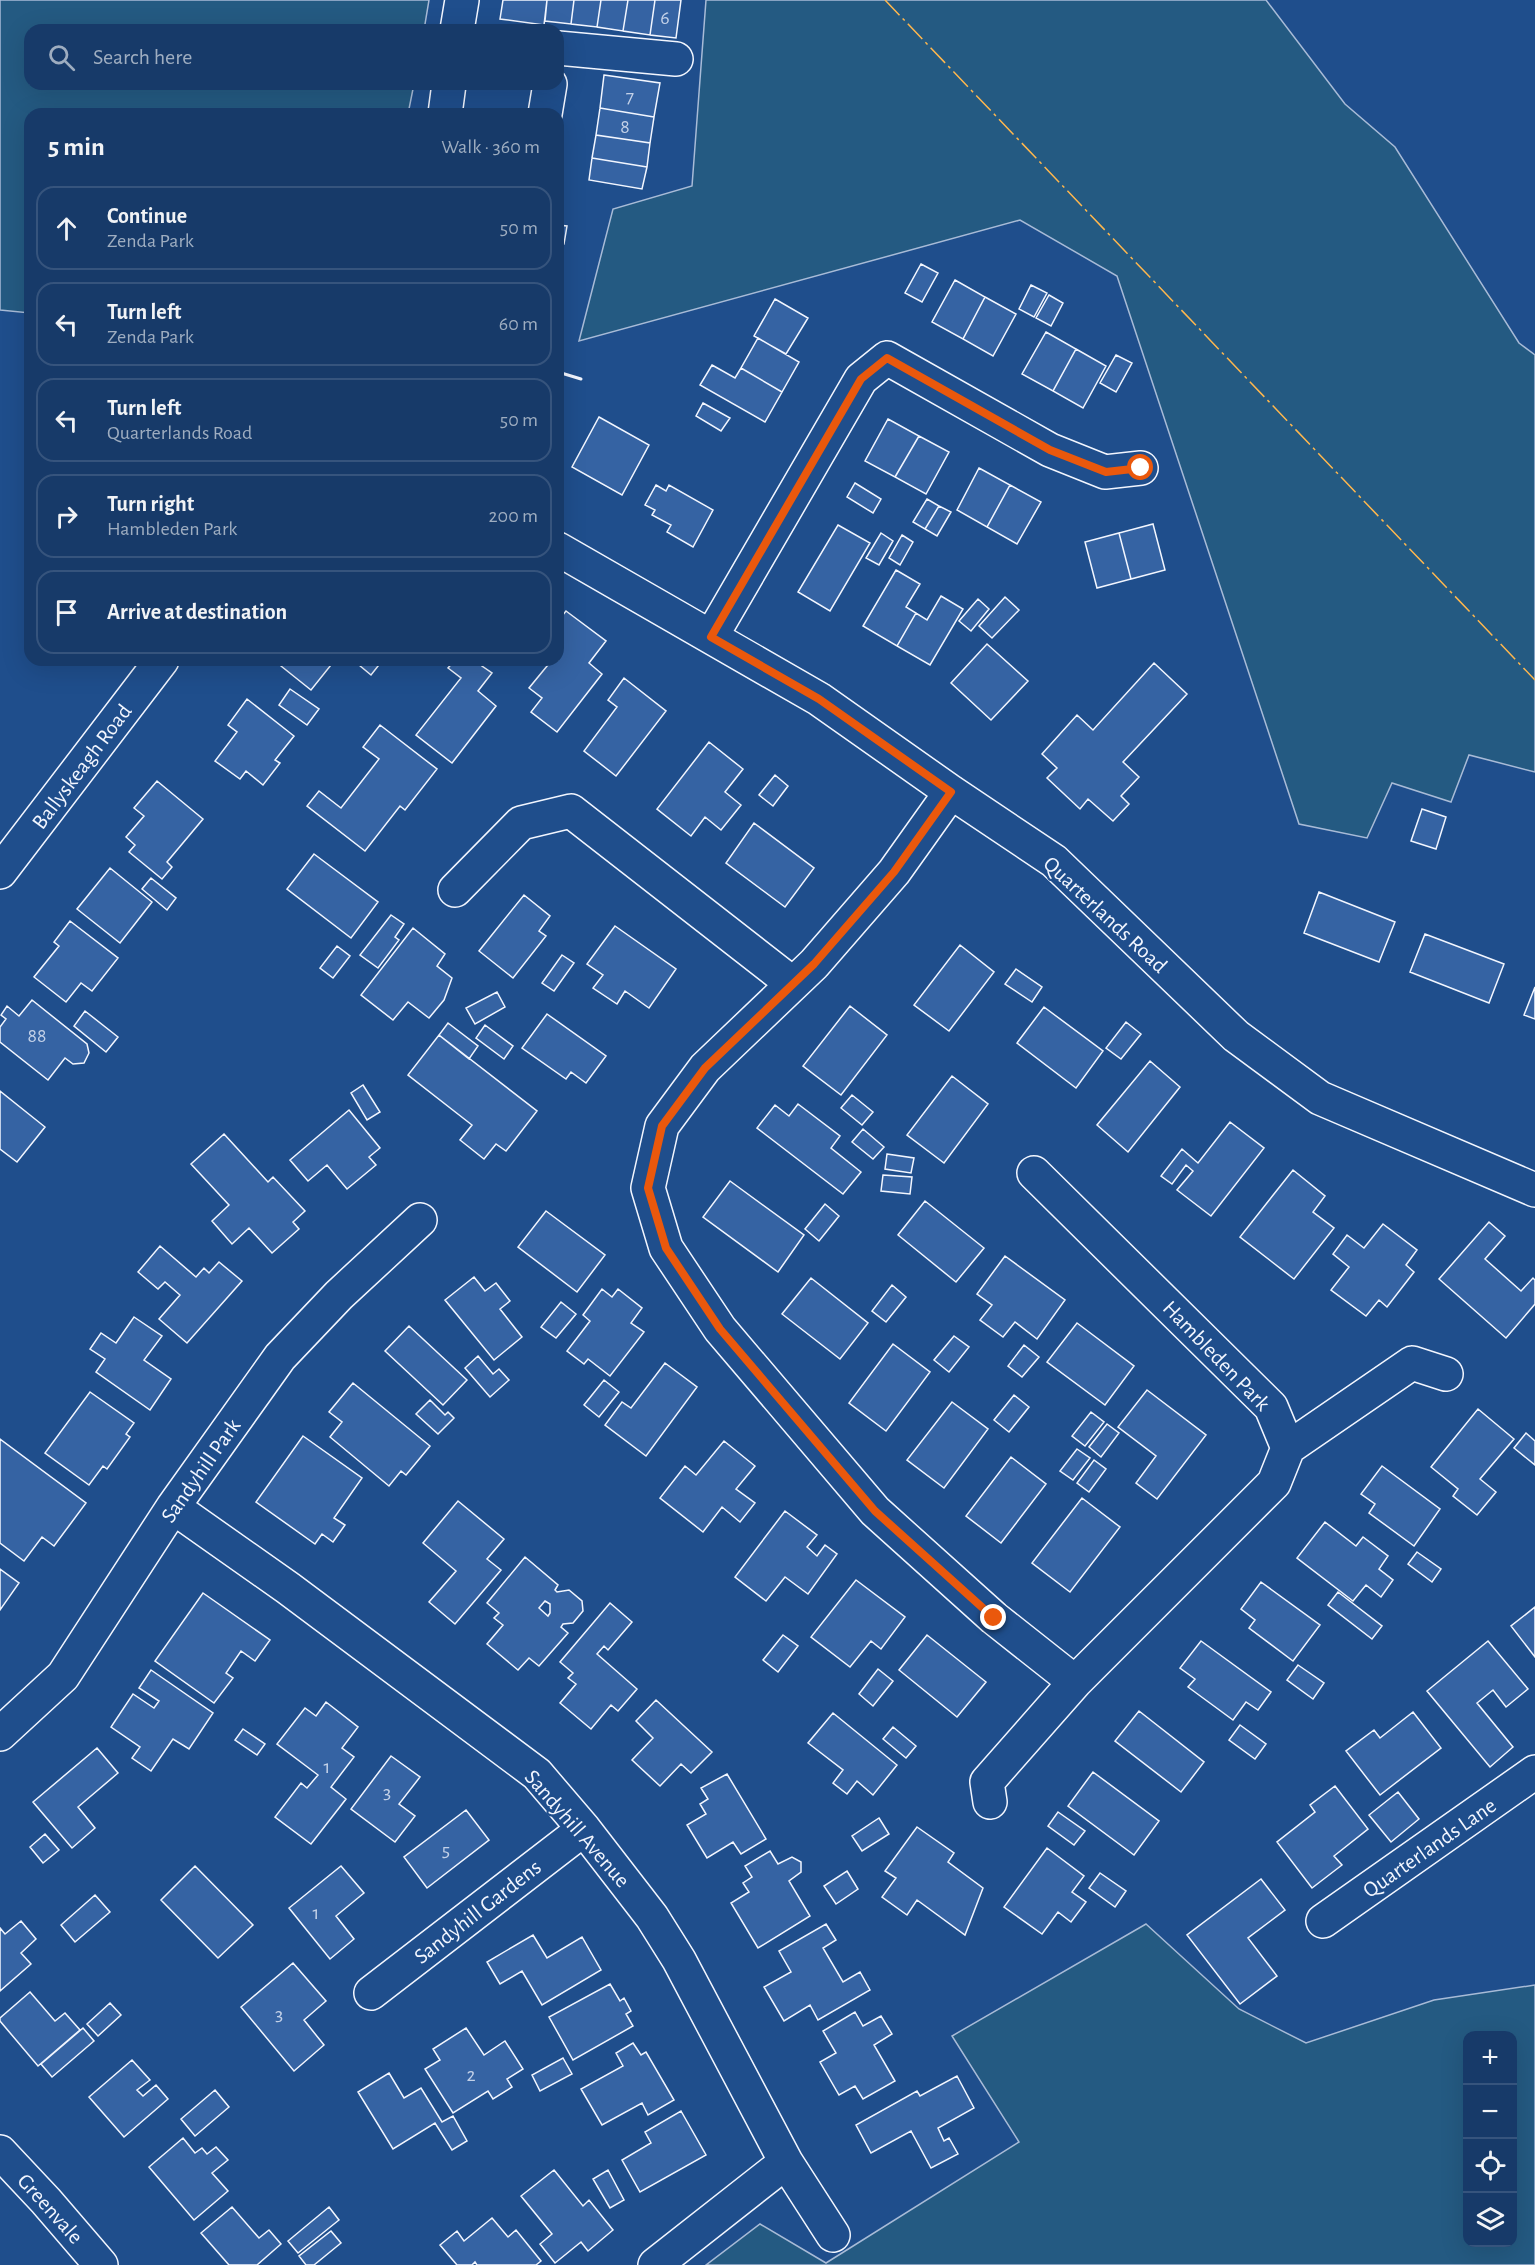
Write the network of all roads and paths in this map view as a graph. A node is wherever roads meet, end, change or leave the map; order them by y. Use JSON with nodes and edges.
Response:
{"nodes":[{"id":1,"x":462,"y":0,"type":"edge"},
{"id":2,"x":459,"y":24,"type":"edge"},
{"id":3,"x":564,"y":49,"type":"edge"},
{"id":4,"x":676,"y":59,"type":"dead end"},
{"id":5,"x":448,"y":90,"type":"edge"},
{"id":6,"x":549,"y":90,"type":"edge"},
{"id":7,"x":446,"y":108,"type":"edge"},
{"id":8,"x":546,"y":108,"type":"edge"},
{"id":9,"x":1141,"y":468,"type":"dead end"},
{"id":10,"x":564,"y":552,"type":"edge"},
{"id":11,"x":711,"y":637,"type":"junction"},
{"id":12,"x":157,"y":666,"type":"edge"},
{"id":13,"x":951,"y":792,"type":"junction"},
{"id":14,"x":0,"y":872,"type":"edge"},
{"id":15,"x":455,"y":890,"type":"dead end"},
{"id":16,"x":793,"y":984,"type":"junction"},
{"id":17,"x":1034,"y":1173,"type":"dead end"},
{"id":18,"x":1535,"y":1190,"type":"edge"},
{"id":19,"x":420,"y":1221,"type":"dead end"},
{"id":20,"x":1446,"y":1374,"type":"dead end"},
{"id":21,"x":1288,"y":1448,"type":"junction"},
{"id":22,"x":173,"y":1507,"type":"junction"},
{"id":23,"x":1075,"y":1682,"type":"junction"},
{"id":24,"x":0,"y":1734,"type":"edge"},
{"id":25,"x":1535,"y":1772,"type":"edge"},
{"id":26,"x":990,"y":1802,"type":"dead end"},
{"id":27,"x":584,"y":1829,"type":"junction"},
{"id":28,"x":1323,"y":1921,"type":"dead end"},
{"id":29,"x":371,"y":1993,"type":"dead end"},
{"id":30,"x":0,"y":2152,"type":"edge"},
{"id":31,"x":786,"y":2162,"type":"junction"},
{"id":32,"x":833,"y":2235,"type":"dead end"},
{"id":33,"x":101,"y":2265,"type":"edge"},
{"id":34,"x":655,"y":2265,"type":"edge"}],
"edges":[{"from":1,"to":2,"type":"street"},
{"from":3,"to":4,"type":"street"},
{"from":5,"to":7,"type":"street"},
{"from":6,"to":8,"type":"street"},
{"from":9,"to":11,"type":"street"},
{"from":10,"to":11,"type":"street","name":"Quarterlands Road"},
{"from":11,"to":13,"type":"street","name":"Quarterlands Road"},
{"from":12,"to":14,"type":"street","name":"Ballyskeagh Road"},
{"from":13,"to":16,"type":"street"},
{"from":13,"to":18,"type":"street","name":"Quarterlands Road"},
{"from":15,"to":16,"type":"street"},
{"from":16,"to":23,"type":"street"},
{"from":17,"to":21,"type":"street","name":"Hambleden Park"},
{"from":19,"to":22,"type":"street","name":"Sandyhill Park"},
{"from":20,"to":21,"type":"street"},
{"from":21,"to":23,"type":"street"},
{"from":22,"to":24,"type":"street","name":"Sandyhill Park"},
{"from":22,"to":27,"type":"street","name":"Sandyhill Avenue"},
{"from":23,"to":26,"type":"street"},
{"from":25,"to":28,"type":"street","name":"Quarterlands Lane"},
{"from":27,"to":29,"type":"street","name":"Sandyhill Gardens"},
{"from":27,"to":31,"type":"street","name":"Sandyhill Avenue"},
{"from":30,"to":33,"type":"street","name":"Greenvale"},
{"from":31,"to":32,"type":"street","name":"Sandyhill Avenue"},
{"from":31,"to":34,"type":"street"}]}
